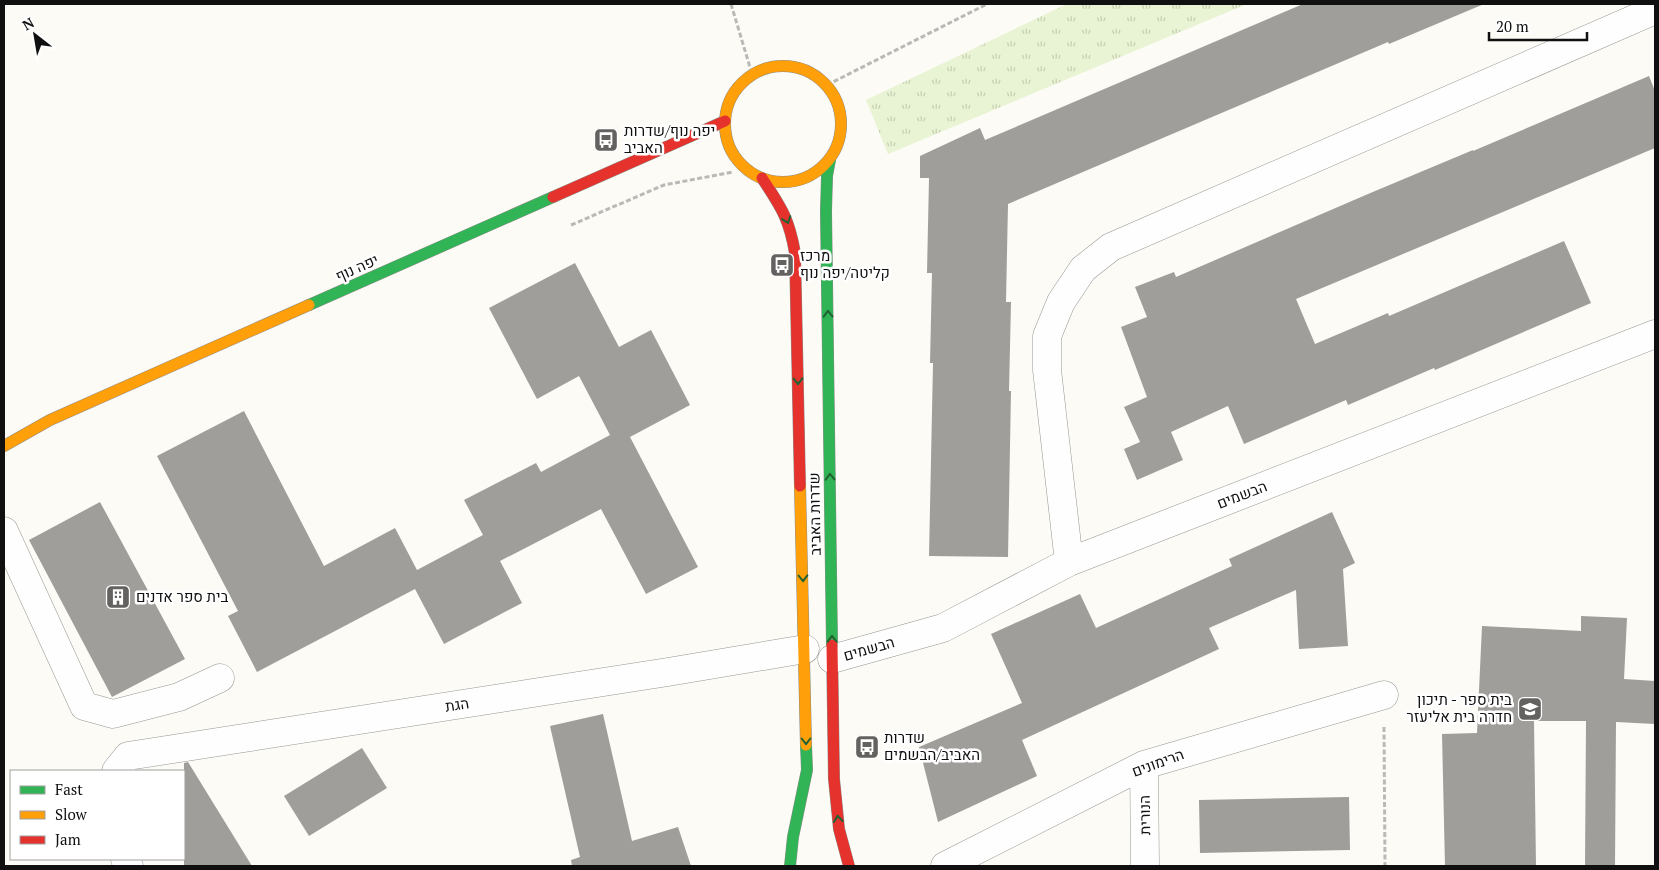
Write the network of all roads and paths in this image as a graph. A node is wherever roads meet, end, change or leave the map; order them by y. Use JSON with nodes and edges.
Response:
{"nodes":[{"id":1,"x":731,"y":4,"type":"edge"},
{"id":2,"x":987,"y":4,"type":"edge"},
{"id":3,"x":1655,"y":10,"type":"edge"},
{"id":4,"x":752,"y":74,"type":"junction"},
{"id":5,"x":827,"y":84,"type":"junction"},
{"id":6,"x":725,"y":121,"type":"junction"},
{"id":7,"x":830,"y":160,"type":"junction"},
{"id":8,"x":762,"y":178,"type":"junction"},
{"id":9,"x":1655,"y":334,"type":"edge"},
{"id":10,"x":4,"y":446,"type":"edge"},
{"id":11,"x":4,"y":531,"type":"edge"},
{"id":12,"x":1069,"y":562,"type":"junction"},
{"id":13,"x":804,"y":648,"type":"junction"},
{"id":14,"x":832,"y":660,"type":"junction"},
{"id":15,"x":220,"y":678,"type":"dead end"},
{"id":16,"x":1384,"y":695,"type":"joint"},
{"id":17,"x":1144,"y":765,"type":"junction"},
{"id":18,"x":117,"y":770,"type":"edge"},
{"id":19,"x":790,"y":866,"type":"edge"},
{"id":20,"x":849,"y":866,"type":"edge"},
{"id":21,"x":945,"y":866,"type":"edge"},
{"id":22,"x":1145,"y":866,"type":"edge"},
{"id":23,"x":1385,"y":866,"type":"edge"}],
"edges":[{"from":1,"to":4,"type":"path"},
{"from":2,"to":5,"type":"path"},
{"from":3,"to":12,"type":"street"},
{"from":4,"to":5,"type":"street"},
{"from":4,"to":6,"type":"street"},
{"from":5,"to":7,"type":"street"},
{"from":6,"to":8,"type":"street"},
{"from":6,"to":10,"type":"street","name":"יפה נוף"},
{"from":7,"to":8,"type":"street"},
{"from":14,"to":7,"type":"street","name":"שדרות האביב","one_way":true},
{"from":8,"to":13,"type":"street","name":"שדרות האביב","one_way":true},
{"from":9,"to":12,"type":"street","name":"הבשמים"},
{"from":11,"to":15,"type":"street"},
{"from":12,"to":14,"type":"street","name":"הבשמים"},
{"from":13,"to":18,"type":"street","name":"הגת"},
{"from":13,"to":19,"type":"street","name":"שדרות האביב","one_way":true},
{"from":20,"to":14,"type":"street","name":"שדרות האביב","one_way":true},
{"from":16,"to":17,"type":"street","name":"הרימונים"},
{"from":16,"to":23,"type":"path"},
{"from":17,"to":21,"type":"street","name":"הרימונים"},
{"from":17,"to":22,"type":"street","name":"הנורית"}]}
